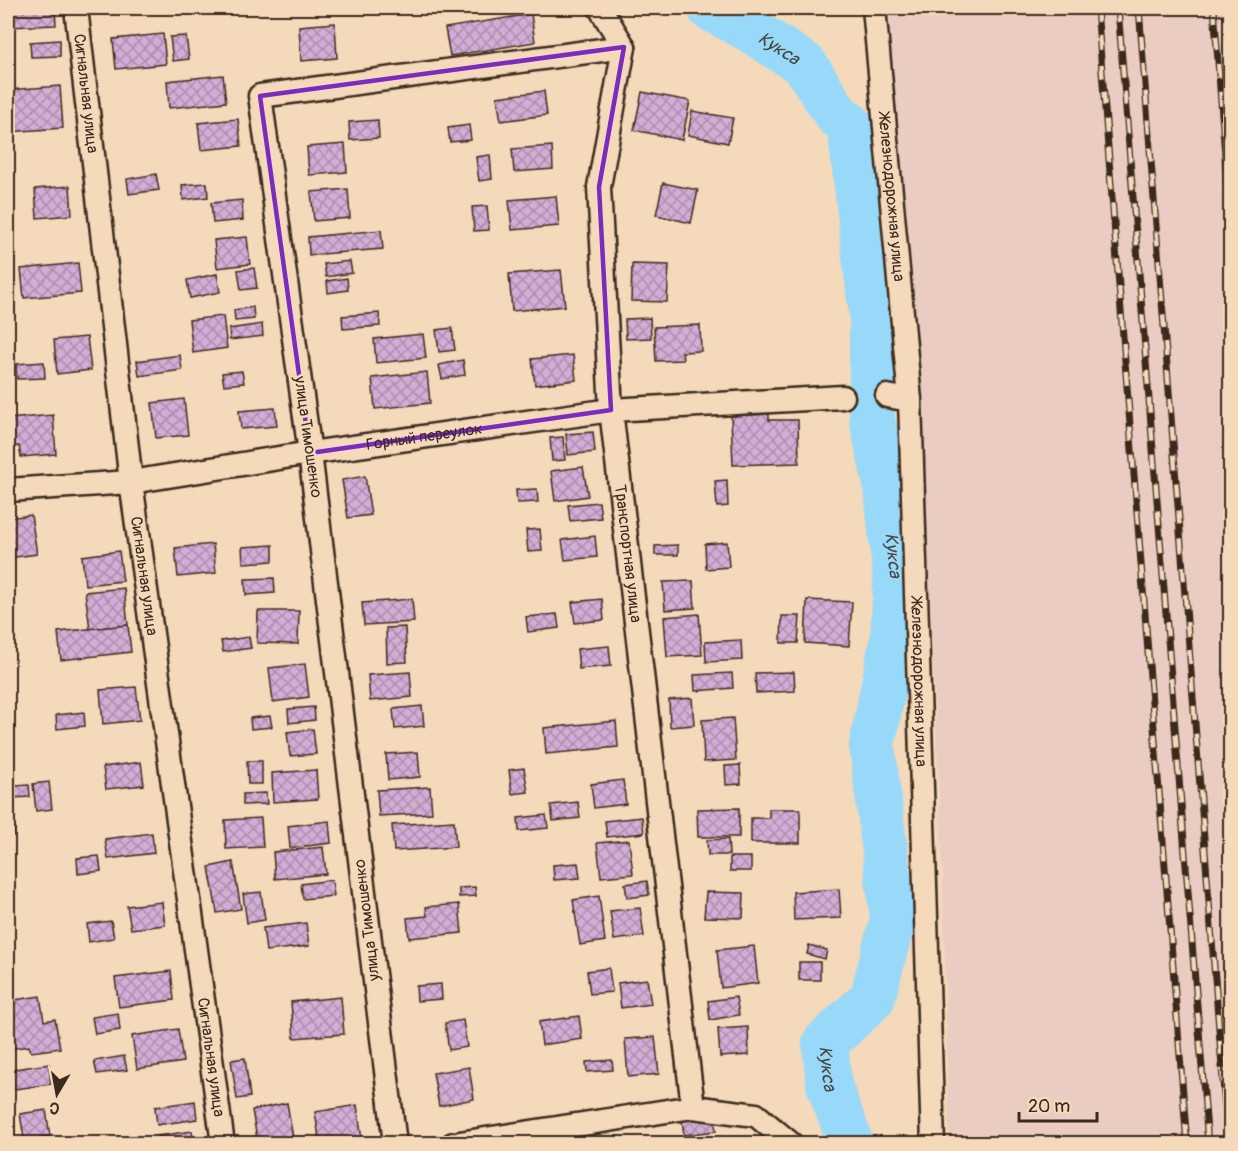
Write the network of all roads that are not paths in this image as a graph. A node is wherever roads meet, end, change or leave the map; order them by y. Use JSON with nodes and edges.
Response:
{"nodes":[{"id":1,"x":76,"y":8,"type":"edge"},
{"id":2,"x":600,"y":8,"type":"edge"},
{"id":3,"x":874,"y":8,"type":"edge"},
{"id":4,"x":624,"y":47,"type":"junction"},
{"id":5,"x":887,"y":396,"type":"dead end"},
{"id":6,"x":843,"y":397,"type":"dead end"},
{"id":7,"x":910,"y":400,"type":"junction"},
{"id":8,"x":611,"y":410,"type":"junction"},
{"id":9,"x":310,"y":453,"type":"junction"},
{"id":10,"x":131,"y":482,"type":"junction"},
{"id":11,"x":8,"y":490,"type":"edge"},
{"id":12,"x":693,"y":1107,"type":"junction"},
{"id":13,"x":223,"y":1143,"type":"edge"},
{"id":14,"x":395,"y":1143,"type":"edge"},
{"id":15,"x":453,"y":1143,"type":"edge"},
{"id":16,"x":791,"y":1143,"type":"edge"},
{"id":17,"x":933,"y":1143,"type":"edge"}],
"edges":[{"from":1,"to":10,"type":"street","name":"Сигнальная улица"},
{"from":2,"to":4,"type":"street"},
{"from":3,"to":7,"type":"street","name":"Железнодорожная улица"},
{"from":4,"to":8,"type":"street","name":"Транспортная улица"},
{"from":4,"to":9,"type":"street","name":"улица Тимошенко"},
{"from":5,"to":7,"type":"street"},
{"from":6,"to":8,"type":"street","name":"Горный переулок"},
{"from":7,"to":17,"type":"street","name":"Железнодорожная улица"},
{"from":8,"to":9,"type":"street","name":"Горный переулок"},
{"from":8,"to":12,"type":"street","name":"Транспортная улица"},
{"from":9,"to":10,"type":"street","name":"Горный переулок"},
{"from":9,"to":14,"type":"street","name":"улица Тимошенко"},
{"from":10,"to":11,"type":"street","name":"Горный переулок"},
{"from":10,"to":13,"type":"street","name":"Сигнальная улица"},
{"from":12,"to":15,"type":"street"},
{"from":12,"to":16,"type":"street"}]}
